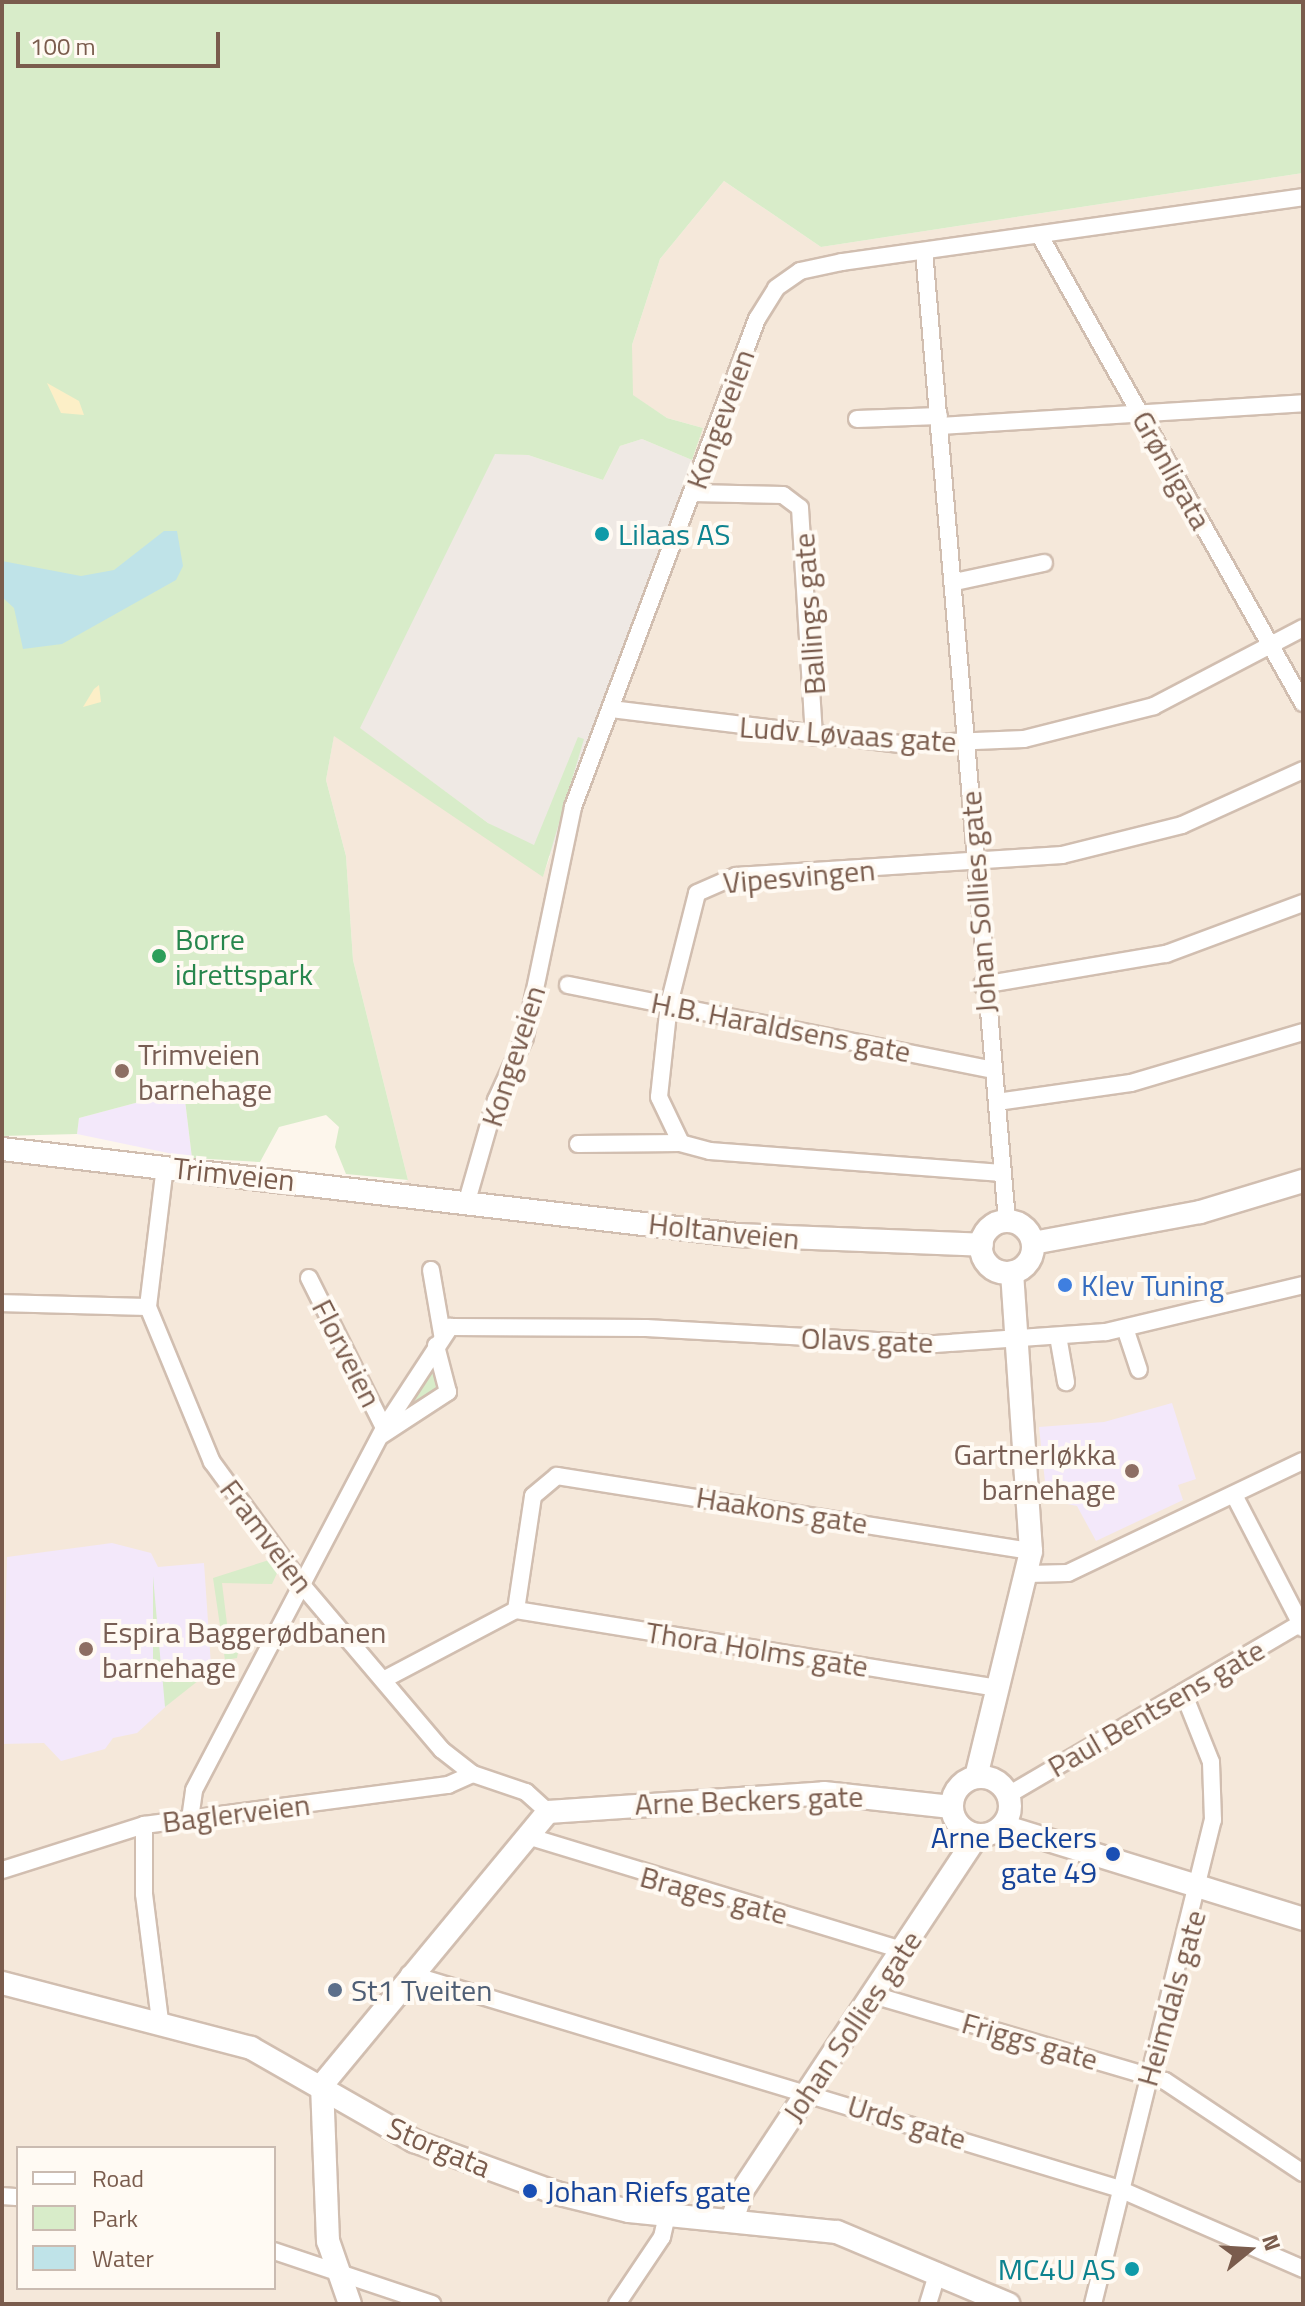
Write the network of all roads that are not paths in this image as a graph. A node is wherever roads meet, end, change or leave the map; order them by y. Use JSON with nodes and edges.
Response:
{"nodes":[{"id":1,"x":1303,"y":197,"type":"edge"},
{"id":2,"x":1040,"y":236,"type":"junction"},
{"id":3,"x":924,"y":251,"type":"junction"},
{"id":4,"x":1303,"y":403,"type":"edge"},
{"id":5,"x":1139,"y":412,"type":"junction"},
{"id":6,"x":857,"y":419,"type":"dead end"},
{"id":7,"x":939,"y":421,"type":"junction"},
{"id":8,"x":693,"y":493,"type":"junction"},
{"id":9,"x":1044,"y":563,"type":"dead end"},
{"id":10,"x":955,"y":582,"type":"junction"},
{"id":11,"x":1303,"y":628,"type":"edge"},
{"id":12,"x":1273,"y":649,"type":"junction"},
{"id":13,"x":1303,"y":703,"type":"edge"},
{"id":14,"x":611,"y":709,"type":"junction"},
{"id":15,"x":814,"y":737,"type":"junction"},
{"id":16,"x":968,"y":743,"type":"junction"},
{"id":17,"x":1303,"y":770,"type":"edge"},
{"id":18,"x":972,"y":864,"type":"junction"},
{"id":19,"x":1303,"y":903,"type":"edge"},
{"id":20,"x":568,"y":985,"type":"dead end"},
{"id":21,"x":982,"y":985,"type":"junction"},
{"id":22,"x":669,"y":1004,"type":"junction"},
{"id":23,"x":1303,"y":1032,"type":"edge"},
{"id":24,"x":993,"y":1070,"type":"junction"},
{"id":25,"x":997,"y":1102,"type":"junction"},
{"id":26,"x":681,"y":1143,"type":"junction"},
{"id":27,"x":578,"y":1144,"type":"dead end"},
{"id":28,"x":2,"y":1149,"type":"edge"},
{"id":29,"x":165,"y":1166,"type":"junction"},
{"id":30,"x":1002,"y":1173,"type":"junction"},
{"id":31,"x":1303,"y":1181,"type":"edge"},
{"id":32,"x":467,"y":1201,"type":"junction"},
{"id":33,"x":1007,"y":1221,"type":"junction"},
{"id":34,"x":1033,"y":1243,"type":"junction"},
{"id":35,"x":982,"y":1245,"type":"junction"},
{"id":36,"x":431,"y":1270,"type":"dead end"},
{"id":37,"x":1012,"y":1273,"type":"junction"},
{"id":38,"x":309,"y":1278,"type":"dead end"},
{"id":39,"x":1303,"y":1285,"type":"edge"},
{"id":40,"x":2,"y":1303,"type":"edge"},
{"id":41,"x":148,"y":1307,"type":"junction"},
{"id":42,"x":1125,"y":1328,"type":"junction"},
{"id":43,"x":1058,"y":1336,"type":"junction"},
{"id":44,"x":1017,"y":1338,"type":"junction"},
{"id":45,"x":439,"y":1340,"type":"junction"},
{"id":46,"x":1139,"y":1370,"type":"dead end"},
{"id":47,"x":1066,"y":1382,"type":"dead end"},
{"id":48,"x":383,"y":1432,"type":"junction"},
{"id":49,"x":1303,"y":1461,"type":"edge"},
{"id":50,"x":1234,"y":1495,"type":"junction"},
{"id":51,"x":1031,"y":1551,"type":"junction"},
{"id":52,"x":1028,"y":1574,"type":"junction"},
{"id":53,"x":302,"y":1585,"type":"junction"},
{"id":54,"x":516,"y":1610,"type":"junction"},
{"id":55,"x":1302,"y":1624,"type":"edge"},
{"id":56,"x":383,"y":1680,"type":"junction"},
{"id":57,"x":998,"y":1688,"type":"junction"},
{"id":58,"x":1183,"y":1692,"type":"junction"},
{"id":59,"x":473,"y":1774,"type":"junction"},
{"id":60,"x":976,"y":1777,"type":"junction"},
{"id":61,"x":1008,"y":1795,"type":"junction"},
{"id":62,"x":951,"y":1807,"type":"junction"},
{"id":63,"x":548,"y":1812,"type":"junction"},
{"id":64,"x":190,"y":1819,"type":"junction"},
{"id":65,"x":144,"y":1825,"type":"junction"},
{"id":66,"x":1003,"y":1826,"type":"junction"},
{"id":67,"x":527,"y":1836,"type":"junction"},
{"id":68,"x":977,"y":1836,"type":"junction"},
{"id":69,"x":2,"y":1870,"type":"edge"},
{"id":70,"x":1202,"y":1889,"type":"junction"},
{"id":71,"x":1303,"y":1919,"type":"edge"},
{"id":72,"x":902,"y":1950,"type":"junction"},
{"id":73,"x":409,"y":1974,"type":"junction"},
{"id":74,"x":2,"y":1983,"type":"edge"},
{"id":75,"x":873,"y":1995,"type":"junction"},
{"id":76,"x":160,"y":2021,"type":"junction"},
{"id":77,"x":1148,"y":2076,"type":"junction"},
{"id":78,"x":322,"y":2085,"type":"junction"},
{"id":79,"x":807,"y":2093,"type":"junction"},
{"id":80,"x":1303,"y":2173,"type":"edge"},
{"id":81,"x":1117,"y":2188,"type":"junction"},
{"id":82,"x":667,"y":2216,"type":"junction"},
{"id":83,"x":732,"y":2220,"type":"junction"},
{"id":84,"x":276,"y":2252,"type":"edge"},
{"id":85,"x":1303,"y":2269,"type":"edge"},
{"id":86,"x":334,"y":2270,"type":"junction"},
{"id":87,"x":938,"y":2271,"type":"junction"},
{"id":88,"x":350,"y":2304,"type":"edge"},
{"id":89,"x":432,"y":2304,"type":"edge"},
{"id":90,"x":617,"y":2304,"type":"edge"},
{"id":91,"x":928,"y":2304,"type":"edge"},
{"id":92,"x":1008,"y":2304,"type":"edge"},
{"id":93,"x":1093,"y":2304,"type":"edge"}],
"edges":[{"from":1,"to":2,"type":"street","name":"Kongeveien"},
{"from":2,"to":3,"type":"street","name":"Kongeveien"},
{"from":2,"to":5,"type":"street","name":"Grønligata"},
{"from":3,"to":7,"type":"street","name":"Johan Sollies gate"},
{"from":3,"to":8,"type":"street","name":"Kongeveien"},
{"from":4,"to":5,"type":"street"},
{"from":5,"to":7,"type":"street"},
{"from":5,"to":12,"type":"street","name":"Grønligata"},
{"from":6,"to":7,"type":"street"},
{"from":7,"to":10,"type":"street","name":"Johan Sollies gate"},
{"from":8,"to":14,"type":"street","name":"Kongeveien"},
{"from":8,"to":15,"type":"street","name":"Ballings gate"},
{"from":9,"to":10,"type":"street"},
{"from":10,"to":16,"type":"street","name":"Johan Sollies gate"},
{"from":11,"to":12,"type":"street","name":"Ludv Løvaas gate"},
{"from":12,"to":13,"type":"street","name":"Grønligata"},
{"from":12,"to":16,"type":"street","name":"Ludv Løvaas gate"},
{"from":14,"to":15,"type":"street","name":"Ludv Løvaas gate"},
{"from":14,"to":32,"type":"street","name":"Kongeveien"},
{"from":15,"to":16,"type":"street","name":"Ludv Løvaas gate"},
{"from":16,"to":18,"type":"street","name":"Johan Sollies gate"},
{"from":17,"to":18,"type":"street","name":"Vipesvingen"},
{"from":18,"to":21,"type":"street","name":"Johan Sollies gate"},
{"from":18,"to":22,"type":"street","name":"Vipesvingen"},
{"from":19,"to":21,"type":"street"},
{"from":20,"to":22,"type":"street","name":"H.B. Haraldsens gate"},
{"from":21,"to":24,"type":"street","name":"Johan Sollies gate"},
{"from":22,"to":24,"type":"street","name":"H.B. Haraldsens gate"},
{"from":22,"to":26,"type":"street","name":"Vipesvingen"},
{"from":23,"to":25,"type":"street"},
{"from":24,"to":25,"type":"street","name":"Johan Sollies gate"},
{"from":25,"to":30,"type":"street","name":"Johan Sollies gate"},
{"from":26,"to":27,"type":"street"},
{"from":26,"to":30,"type":"street"},
{"from":28,"to":29,"type":"main road","name":"Trimveien"},
{"from":29,"to":32,"type":"main road","name":"Trimveien"},
{"from":29,"to":41,"type":"street","name":"Framveien"},
{"from":30,"to":33,"type":"street","name":"Johan Sollies gate"},
{"from":31,"to":34,"type":"main road"},
{"from":32,"to":35,"type":"main road","name":"Holtanveien"},
{"from":33,"to":34,"type":"main road"},
{"from":33,"to":35,"type":"main road"},
{"from":34,"to":37,"type":"main road"},
{"from":35,"to":37,"type":"main road"},
{"from":36,"to":45,"type":"street"},
{"from":37,"to":44,"type":"main road"},
{"from":38,"to":48,"type":"street","name":"Florveien"},
{"from":39,"to":42,"type":"street","name":"Olavs gate"},
{"from":40,"to":41,"type":"street"},
{"from":41,"to":53,"type":"street","name":"Framveien"},
{"from":42,"to":43,"type":"street","name":"Olavs gate"},
{"from":42,"to":46,"type":"street"},
{"from":43,"to":44,"type":"street","name":"Olavs gate"},
{"from":43,"to":47,"type":"street"},
{"from":44,"to":45,"type":"street","name":"Olavs gate"},
{"from":44,"to":51,"type":"main road"},
{"from":45,"to":48,"type":"street"},
{"from":45,"to":48,"type":"street"},
{"from":48,"to":53,"type":"street"},
{"from":49,"to":50,"type":"street"},
{"from":50,"to":52,"type":"street"},
{"from":50,"to":55,"type":"street"},
{"from":51,"to":52,"type":"main road"},
{"from":51,"to":54,"type":"street","name":"Haakons gate"},
{"from":52,"to":57,"type":"main road"},
{"from":53,"to":56,"type":"street","name":"Framveien"},
{"from":53,"to":64,"type":"street"},
{"from":54,"to":56,"type":"street"},
{"from":54,"to":57,"type":"street","name":"Thora Holms gate"},
{"from":55,"to":58,"type":"street","name":"Paul Bentsens gate"},
{"from":56,"to":59,"type":"street","name":"Framveien"},
{"from":57,"to":60,"type":"main road"},
{"from":58,"to":61,"type":"street","name":"Paul Bentsens gate"},
{"from":58,"to":70,"type":"street","name":"Heimdals gate"},
{"from":59,"to":63,"type":"street","name":"Framveien"},
{"from":59,"to":64,"type":"street","name":"Baglerveien"},
{"from":60,"to":61,"type":"main road"},
{"from":60,"to":62,"type":"main road"},
{"from":61,"to":66,"type":"main road"},
{"from":62,"to":63,"type":"main road","name":"Arne Beckers gate"},
{"from":62,"to":68,"type":"main road"},
{"from":63,"to":67,"type":"main road"},
{"from":64,"to":65,"type":"street","name":"Baglerveien"},
{"from":65,"to":69,"type":"street","name":"Baglerveien"},
{"from":65,"to":76,"type":"street"},
{"from":66,"to":68,"type":"main road"},
{"from":66,"to":70,"type":"main road"},
{"from":67,"to":72,"type":"street","name":"Brages gate"},
{"from":67,"to":73,"type":"main road"},
{"from":68,"to":72,"type":"main road","name":"Johan Sollies gate"},
{"from":70,"to":71,"type":"main road"},
{"from":70,"to":77,"type":"street","name":"Heimdals gate"},
{"from":72,"to":75,"type":"main road","name":"Johan Sollies gate"},
{"from":73,"to":78,"type":"main road"},
{"from":73,"to":79,"type":"street","name":"Urds gate"},
{"from":74,"to":76,"type":"main road","name":"Storgata"},
{"from":75,"to":77,"type":"street","name":"Friggs gate"},
{"from":75,"to":79,"type":"main road","name":"Johan Sollies gate"},
{"from":76,"to":78,"type":"main road","name":"Storgata"},
{"from":77,"to":80,"type":"street","name":"Friggs gate"},
{"from":77,"to":81,"type":"street","name":"Heimdals gate"},
{"from":78,"to":82,"type":"main road","name":"Storgata"},
{"from":78,"to":86,"type":"main road"},
{"from":79,"to":81,"type":"street","name":"Urds gate"},
{"from":79,"to":83,"type":"main road","name":"Johan Sollies gate"},
{"from":81,"to":85,"type":"street","name":"Urds gate"},
{"from":81,"to":93,"type":"street","name":"Heimdals gate"},
{"from":82,"to":83,"type":"main road","name":"Storgata"},
{"from":82,"to":90,"type":"street"},
{"from":83,"to":87,"type":"main road","name":"Storgata"},
{"from":84,"to":86,"type":"street"},
{"from":86,"to":88,"type":"main road"},
{"from":86,"to":89,"type":"street"},
{"from":87,"to":91,"type":"street"},
{"from":87,"to":92,"type":"main road","name":"Storgata"}]}
